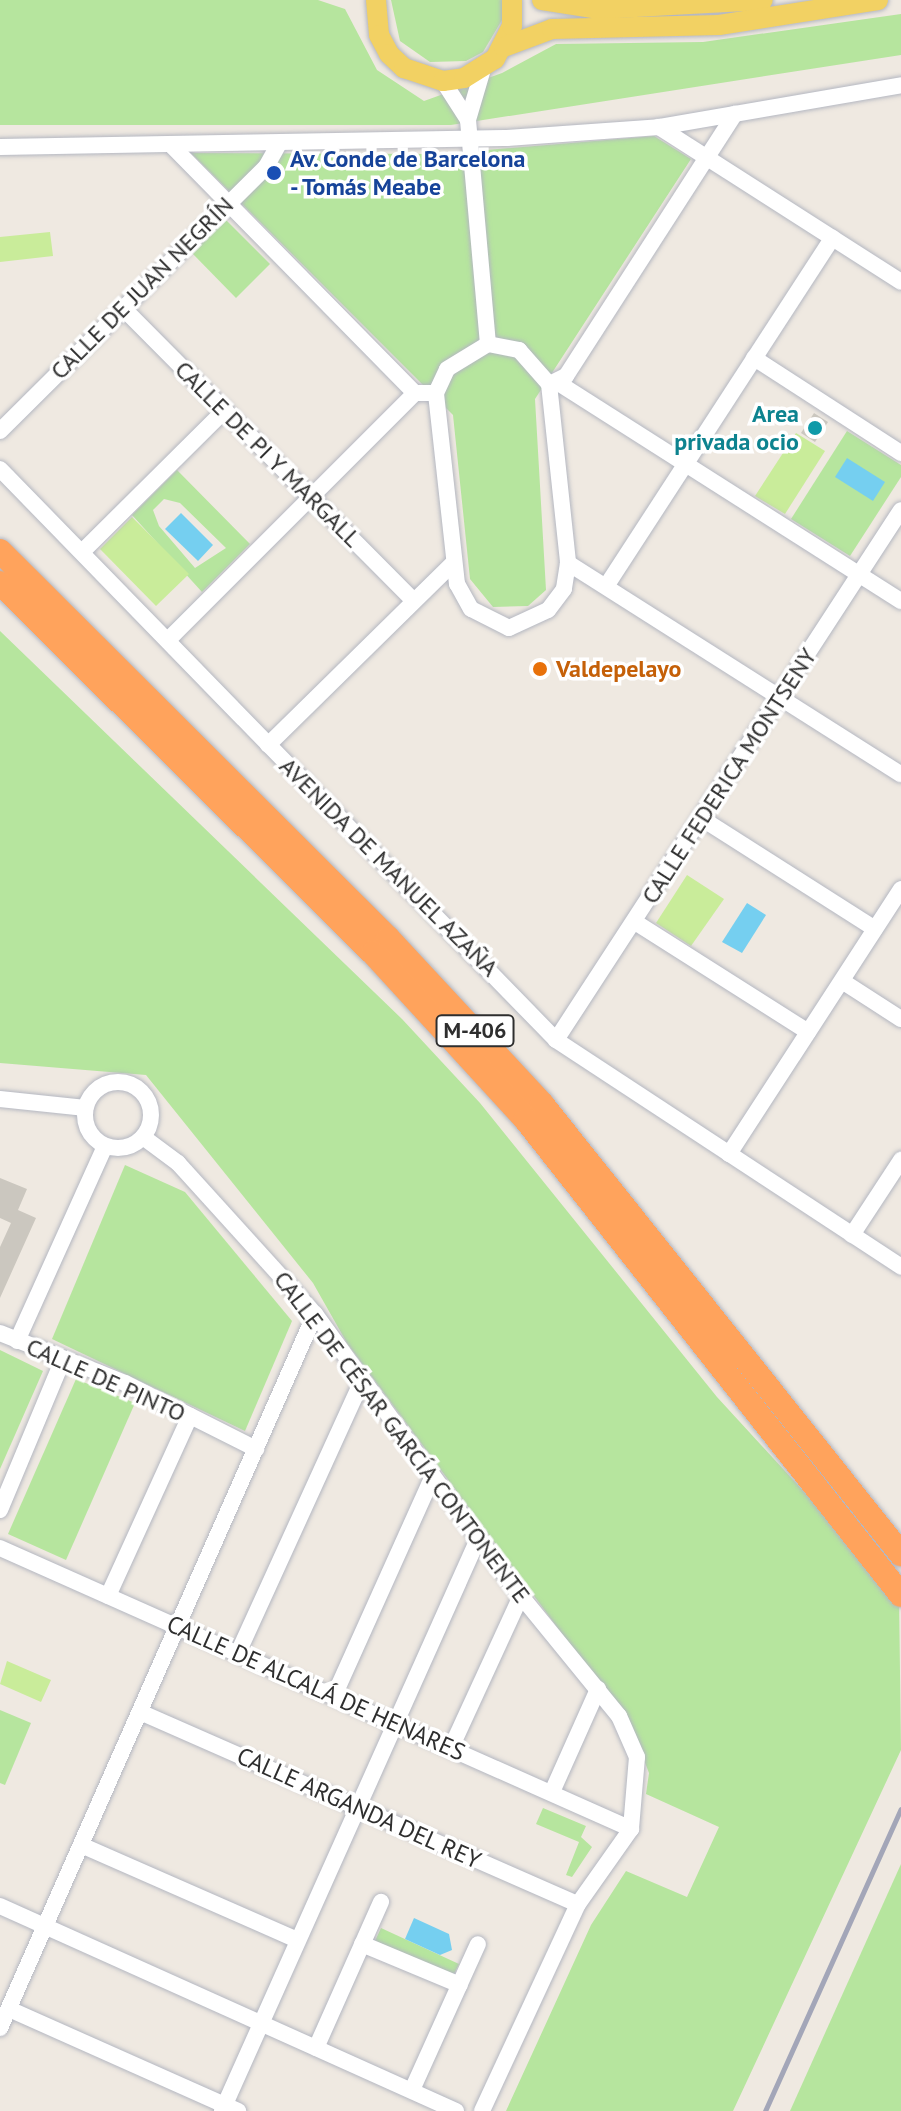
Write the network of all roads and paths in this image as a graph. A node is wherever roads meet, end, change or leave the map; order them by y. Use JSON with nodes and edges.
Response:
{"nodes":[{"id":1,"x":355,"y":0,"type":"edge"},
{"id":2,"x":512,"y":0,"type":"edge"},
{"id":3,"x":542,"y":0,"type":"edge"},
{"id":4,"x":763,"y":0,"type":"edge"},
{"id":5,"x":878,"y":0,"type":"edge"},
{"id":6,"x":376,"y":7,"type":"edge"},
{"id":7,"x":504,"y":47,"type":"junction"},
{"id":8,"x":483,"y":69,"type":"junction"},
{"id":9,"x":443,"y":81,"type":"junction"},
{"id":10,"x":901,"y":85,"type":"edge"},
{"id":11,"x":735,"y":114,"type":"junction"},
{"id":12,"x":468,"y":120,"type":"junction"},
{"id":13,"x":659,"y":127,"type":"junction"},
{"id":14,"x":470,"y":140,"type":"junction"},
{"id":15,"x":279,"y":144,"type":"junction"},
{"id":16,"x":171,"y":145,"type":"junction"},
{"id":17,"x":0,"y":147,"type":"edge"},
{"id":18,"x":708,"y":157,"type":"junction"},
{"id":19,"x":226,"y":203,"type":"junction"},
{"id":20,"x":832,"y":238,"type":"junction"},
{"id":21,"x":901,"y":282,"type":"edge"},
{"id":22,"x":123,"y":308,"type":"junction"},
{"id":23,"x":488,"y":344,"type":"junction"},
{"id":24,"x":754,"y":358,"type":"junction"},
{"id":25,"x":554,"y":384,"type":"junction"},
{"id":26,"x":415,"y":393,"type":"junction"},
{"id":27,"x":436,"y":393,"type":"junction"},
{"id":28,"x":225,"y":410,"type":"junction"},
{"id":29,"x":0,"y":431,"type":"edge"},
{"id":30,"x":901,"y":453,"type":"edge"},
{"id":31,"x":686,"y":463,"type":"junction"},
{"id":32,"x":0,"y":469,"type":"edge"},
{"id":33,"x":312,"y":498,"type":"junction"},
{"id":34,"x":901,"y":510,"type":"edge"},
{"id":35,"x":84,"y":550,"type":"junction"},
{"id":36,"x":0,"y":551,"type":"edge"},
{"id":37,"x":453,"y":563,"type":"junction"},
{"id":38,"x":568,"y":563,"type":"junction"},
{"id":39,"x":859,"y":574,"type":"junction"},
{"id":40,"x":0,"y":583,"type":"edge"},
{"id":41,"x":607,"y":585,"type":"junction"},
{"id":42,"x":0,"y":592,"type":"edge"},
{"id":43,"x":413,"y":600,"type":"junction"},
{"id":44,"x":901,"y":601,"type":"edge"},
{"id":45,"x":29,"y":613,"type":"junction"},
{"id":46,"x":170,"y":638,"type":"junction"},
{"id":47,"x":781,"y":697,"type":"junction"},
{"id":48,"x":268,"y":745,"type":"junction"},
{"id":49,"x":901,"y":774,"type":"edge"},
{"id":50,"x":701,"y":818,"type":"junction"},
{"id":51,"x":901,"y":889,"type":"edge"},
{"id":52,"x":635,"y":922,"type":"junction"},
{"id":53,"x":875,"y":929,"type":"junction"},
{"id":54,"x":842,"y":981,"type":"junction"},
{"id":55,"x":901,"y":1019,"type":"edge"},
{"id":56,"x":808,"y":1032,"type":"junction"},
{"id":57,"x":556,"y":1040,"type":"junction"},
{"id":58,"x":0,"y":1099,"type":"edge"},
{"id":59,"x":86,"y":1108,"type":"junction"},
{"id":60,"x":143,"y":1137,"type":"junction"},
{"id":61,"x":105,"y":1146,"type":"junction"},
{"id":62,"x":729,"y":1154,"type":"junction"},
{"id":63,"x":901,"y":1160,"type":"edge"},
{"id":64,"x":852,"y":1235,"type":"junction"},
{"id":65,"x":901,"y":1267,"type":"edge"},
{"id":66,"x":315,"y":1314,"type":"junction"},
{"id":67,"x":0,"y":1333,"type":"edge"},
{"id":68,"x":17,"y":1341,"type":"junction"},
{"id":69,"x":62,"y":1362,"type":"junction"},
{"id":70,"x":363,"y":1379,"type":"junction"},
{"id":71,"x":190,"y":1416,"type":"junction"},
{"id":72,"x":256,"y":1449,"type":"junction"},
{"id":73,"x":433,"y":1476,"type":"junction"},
{"id":74,"x":0,"y":1510,"type":"edge"},
{"id":75,"x":478,"y":1539,"type":"junction"},
{"id":76,"x":0,"y":1548,"type":"edge"},
{"id":77,"x":901,"y":1554,"type":"edge"},
{"id":78,"x":901,"y":1595,"type":"edge"},
{"id":79,"x":108,"y":1596,"type":"junction"},
{"id":80,"x":521,"y":1596,"type":"junction"},
{"id":81,"x":176,"y":1625,"type":"junction"},
{"id":82,"x":238,"y":1653,"type":"junction"},
{"id":83,"x":598,"y":1689,"type":"junction"},
{"id":84,"x":334,"y":1696,"type":"junction"},
{"id":85,"x":140,"y":1712,"type":"junction"},
{"id":86,"x":391,"y":1722,"type":"junction"},
{"id":87,"x":451,"y":1748,"type":"junction"},
{"id":88,"x":552,"y":1792,"type":"junction"},
{"id":89,"x":355,"y":1805,"type":"junction"},
{"id":90,"x":631,"y":1829,"type":"junction"},
{"id":91,"x":81,"y":1845,"type":"junction"},
{"id":92,"x":381,"y":1902,"type":"dead end"},
{"id":93,"x":578,"y":1904,"type":"junction"},
{"id":94,"x":0,"y":1906,"type":"edge"},
{"id":95,"x":45,"y":1926,"type":"junction"},
{"id":96,"x":295,"y":1939,"type":"junction"},
{"id":97,"x":362,"y":1944,"type":"junction"},
{"id":98,"x":478,"y":1944,"type":"dead end"},
{"id":99,"x":460,"y":1985,"type":"junction"},
{"id":100,"x":9,"y":2009,"type":"junction"},
{"id":101,"x":260,"y":2024,"type":"junction"},
{"id":102,"x":0,"y":2028,"type":"edge"},
{"id":103,"x":316,"y":2048,"type":"junction"},
{"id":104,"x":412,"y":2090,"type":"junction"},
{"id":105,"x":228,"y":2109,"type":"edge"},
{"id":106,"x":456,"y":2111,"type":"edge"},
{"id":107,"x":482,"y":2111,"type":"edge"}],
"edges":[{"from":1,"to":6,"type":"main road"},
{"from":2,"to":7,"type":"main road"},
{"from":3,"to":4,"type":"main road"},
{"from":5,"to":7,"type":"main road"},
{"from":6,"to":9,"type":"main road"},
{"from":7,"to":8,"type":"main road"},
{"from":8,"to":9,"type":"main road"},
{"from":8,"to":12,"type":"street"},
{"from":9,"to":12,"type":"street"},
{"from":10,"to":11,"type":"street"},
{"from":11,"to":13,"type":"street"},
{"from":11,"to":18,"type":"street"},
{"from":12,"to":14,"type":"street"},
{"from":13,"to":14,"type":"street"},
{"from":13,"to":18,"type":"street"},
{"from":14,"to":15,"type":"street"},
{"from":14,"to":23,"type":"street"},
{"from":15,"to":16,"type":"street"},
{"from":15,"to":19,"type":"street","name":"CALLE DE JUAN NEGRÍN"},
{"from":16,"to":17,"type":"street"},
{"from":16,"to":19,"type":"street"},
{"from":18,"to":20,"type":"street"},
{"from":18,"to":25,"type":"street"},
{"from":19,"to":22,"type":"street","name":"CALLE DE JUAN NEGRÍN"},
{"from":19,"to":26,"type":"street"},
{"from":20,"to":21,"type":"street"},
{"from":20,"to":24,"type":"street"},
{"from":22,"to":28,"type":"street","name":"CALLE DE PI Y MARGALL"},
{"from":22,"to":29,"type":"street","name":"CALLE DE JUAN NEGRÍN"},
{"from":23,"to":25,"type":"street"},
{"from":23,"to":27,"type":"street"},
{"from":24,"to":30,"type":"street"},
{"from":24,"to":31,"type":"street"},
{"from":25,"to":31,"type":"street"},
{"from":25,"to":38,"type":"street"},
{"from":26,"to":27,"type":"street"},
{"from":26,"to":33,"type":"street"},
{"from":27,"to":37,"type":"street"},
{"from":28,"to":33,"type":"street","name":"CALLE DE PI Y MARGALL"},
{"from":28,"to":35,"type":"street"},
{"from":31,"to":39,"type":"street"},
{"from":31,"to":41,"type":"street"},
{"from":32,"to":35,"type":"street","name":"AVENIDA DE MANUEL AZAÑA"},
{"from":33,"to":43,"type":"street","name":"CALLE DE PI Y MARGALL"},
{"from":33,"to":46,"type":"street"},
{"from":34,"to":39,"type":"street","name":"CALLE FEDERICA MONTSENY"},
{"from":35,"to":46,"type":"street","name":"AVENIDA DE MANUEL AZAÑA"},
{"from":36,"to":77,"type":"highway","number":"M-406"},
{"from":37,"to":38,"type":"street"},
{"from":37,"to":43,"type":"street"},
{"from":38,"to":41,"type":"street"},
{"from":39,"to":44,"type":"street"},
{"from":39,"to":47,"type":"street","name":"CALLE FEDERICA MONTSENY"},
{"from":40,"to":45,"type":"highway","number":"M-406"},
{"from":41,"to":47,"type":"street"},
{"from":42,"to":45,"type":"highway","number":"M-406"},
{"from":43,"to":48,"type":"street"},
{"from":45,"to":78,"type":"highway","number":"M-406"},
{"from":46,"to":48,"type":"street","name":"AVENIDA DE MANUEL AZAÑA"},
{"from":47,"to":49,"type":"street"},
{"from":47,"to":50,"type":"street","name":"CALLE FEDERICA MONTSENY"},
{"from":48,"to":57,"type":"street","name":"AVENIDA DE MANUEL AZAÑA"},
{"from":50,"to":52,"type":"street","name":"CALLE FEDERICA MONTSENY"},
{"from":50,"to":53,"type":"street"},
{"from":51,"to":53,"type":"street"},
{"from":52,"to":56,"type":"street"},
{"from":52,"to":57,"type":"street","name":"CALLE FEDERICA MONTSENY"},
{"from":53,"to":54,"type":"street"},
{"from":54,"to":55,"type":"street"},
{"from":54,"to":56,"type":"street"},
{"from":56,"to":62,"type":"street"},
{"from":57,"to":62,"type":"street","name":"AVENIDA DE MANUEL AZAÑA"},
{"from":58,"to":59,"type":"street"},
{"from":59,"to":60,"type":"street"},
{"from":59,"to":61,"type":"street"},
{"from":60,"to":61,"type":"street"},
{"from":60,"to":66,"type":"street","name":"CALLE DE CÉSAR GARCÍA CONTONENTE"},
{"from":61,"to":68,"type":"street"},
{"from":62,"to":64,"type":"street","name":"AVENIDA DE MANUEL AZAÑA"},
{"from":63,"to":64,"type":"street"},
{"from":64,"to":65,"type":"street","name":"AVENIDA DE MANUEL AZAÑA"},
{"from":66,"to":70,"type":"street","name":"CALLE DE CÉSAR GARCÍA CONTONENTE"},
{"from":66,"to":72,"type":"street"},
{"from":67,"to":68,"type":"street","name":"CALLE DE PINTO"},
{"from":68,"to":69,"type":"street","name":"CALLE DE PINTO"},
{"from":69,"to":71,"type":"street","name":"CALLE DE PINTO"},
{"from":69,"to":74,"type":"street"},
{"from":70,"to":73,"type":"street","name":"CALLE DE CÉSAR GARCÍA CONTONENTE"},
{"from":70,"to":82,"type":"street"},
{"from":71,"to":72,"type":"street","name":"CALLE DE PINTO"},
{"from":71,"to":79,"type":"street"},
{"from":72,"to":81,"type":"street"},
{"from":73,"to":75,"type":"street","name":"CALLE DE CÉSAR GARCÍA CONTONENTE"},
{"from":73,"to":84,"type":"street"},
{"from":75,"to":80,"type":"street","name":"CALLE DE CÉSAR GARCÍA CONTONENTE"},
{"from":75,"to":86,"type":"street"},
{"from":76,"to":79,"type":"street","name":"CALLE DE ALCALÁ DE HENARES"},
{"from":79,"to":81,"type":"street","name":"CALLE DE ALCALÁ DE HENARES"},
{"from":80,"to":83,"type":"street","name":"CALLE DE CÉSAR GARCÍA CONTONENTE"},
{"from":80,"to":87,"type":"street"},
{"from":81,"to":82,"type":"street","name":"CALLE DE ALCALÁ DE HENARES"},
{"from":81,"to":85,"type":"street"},
{"from":82,"to":84,"type":"street","name":"CALLE DE ALCALÁ DE HENARES"},
{"from":83,"to":88,"type":"street"},
{"from":83,"to":90,"type":"street","name":"CALLE DE CÉSAR GARCÍA CONTONENTE"},
{"from":84,"to":86,"type":"street","name":"CALLE DE ALCALÁ DE HENARES"},
{"from":85,"to":89,"type":"street","name":"CALLE ARGANDA DEL REY"},
{"from":85,"to":91,"type":"street"},
{"from":86,"to":87,"type":"street","name":"CALLE DE ALCALÁ DE HENARES"},
{"from":86,"to":89,"type":"street"},
{"from":87,"to":88,"type":"street","name":"CALLE DE ALCALÁ DE HENARES"},
{"from":88,"to":90,"type":"street","name":"CALLE DE ALCALÁ DE HENARES"},
{"from":89,"to":93,"type":"street","name":"CALLE ARGANDA DEL REY"},
{"from":89,"to":96,"type":"street"},
{"from":90,"to":93,"type":"street"},
{"from":91,"to":95,"type":"street"},
{"from":91,"to":96,"type":"street"},
{"from":92,"to":97,"type":"street"},
{"from":93,"to":107,"type":"street"},
{"from":94,"to":95,"type":"street"},
{"from":95,"to":100,"type":"street"},
{"from":95,"to":101,"type":"street"},
{"from":96,"to":101,"type":"street"},
{"from":97,"to":99,"type":"street"},
{"from":97,"to":103,"type":"street"},
{"from":98,"to":99,"type":"street"},
{"from":99,"to":104,"type":"street"},
{"from":100,"to":102,"type":"street"},
{"from":100,"to":105,"type":"street"},
{"from":101,"to":103,"type":"street"},
{"from":101,"to":105,"type":"street"},
{"from":103,"to":104,"type":"street"},
{"from":104,"to":106,"type":"street"}]}
